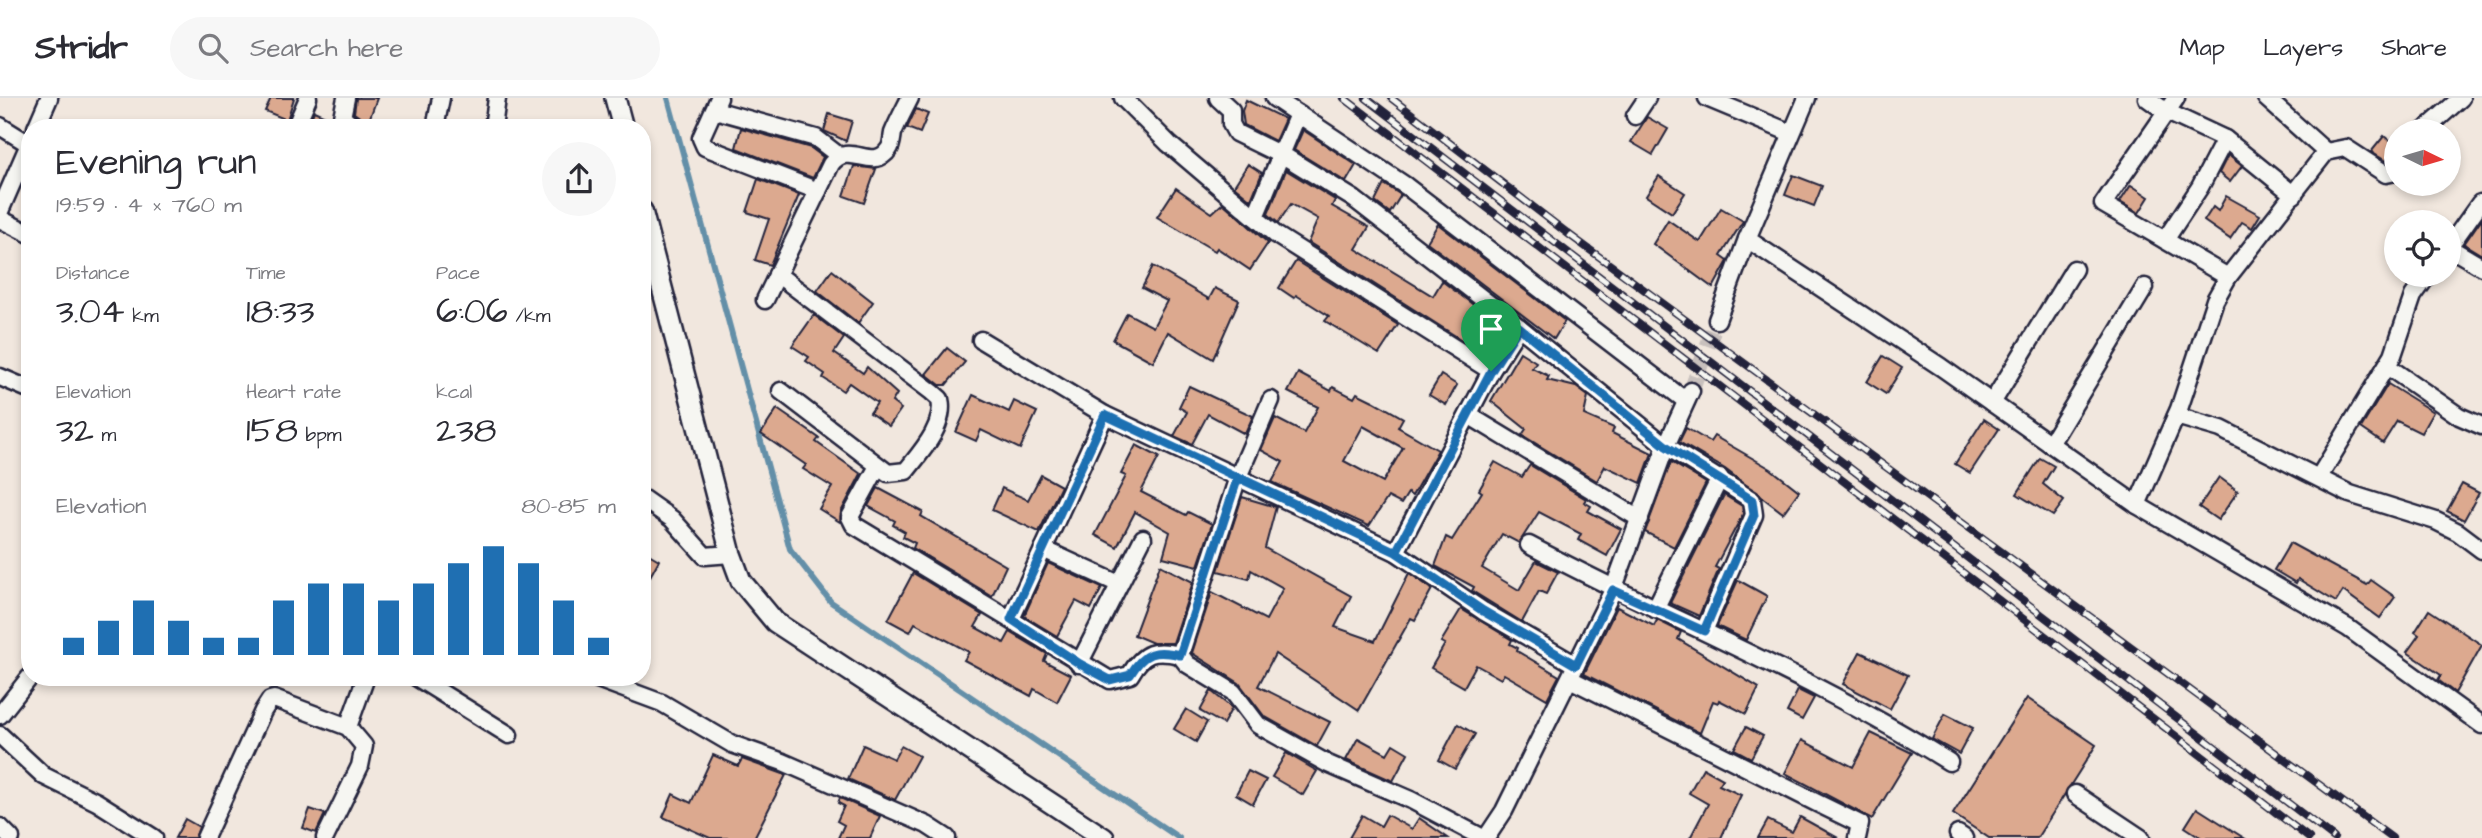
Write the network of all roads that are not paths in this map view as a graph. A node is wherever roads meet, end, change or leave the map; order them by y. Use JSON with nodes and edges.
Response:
{"nodes":[{"id":1,"x":49,"y":98,"type":"edge"},
{"id":2,"x":308,"y":98,"type":"edge"},
{"id":3,"x":345,"y":98,"type":"edge"},
{"id":4,"x":442,"y":98,"type":"edge"},
{"id":5,"x":497,"y":98,"type":"edge"},
{"id":6,"x":615,"y":98,"type":"edge"},
{"id":7,"x":910,"y":98,"type":"edge"},
{"id":8,"x":1123,"y":98,"type":"edge"},
{"id":9,"x":1218,"y":98,"type":"edge"},
{"id":10,"x":1274,"y":98,"type":"edge"},
{"id":11,"x":1647,"y":98,"type":"edge"},
{"id":12,"x":1707,"y":98,"type":"edge"},
{"id":13,"x":1807,"y":98,"type":"edge"},
{"id":14,"x":2147,"y":98,"type":"edge"},
{"id":15,"x":2176,"y":98,"type":"edge"},
{"id":16,"x":2266,"y":98,"type":"edge"},
{"id":17,"x":2461,"y":98,"type":"edge"},
{"id":18,"x":717,"y":104,"type":"edge"},
{"id":19,"x":2165,"y":111,"type":"junction"},
{"id":20,"x":1298,"y":114,"type":"junction"},
{"id":21,"x":1635,"y":116,"type":"dead end"},
{"id":22,"x":40,"y":119,"type":"edge"},
{"id":23,"x":299,"y":119,"type":"edge"},
{"id":24,"x":344,"y":119,"type":"edge"},
{"id":25,"x":437,"y":119,"type":"edge"},
{"id":26,"x":494,"y":119,"type":"edge"},
{"id":27,"x":620,"y":119,"type":"edge"},
{"id":28,"x":2437,"y":119,"type":"edge"},
{"id":29,"x":0,"y":126,"type":"edge"},
{"id":30,"x":1791,"y":133,"type":"junction"},
{"id":31,"x":21,"y":138,"type":"edge"},
{"id":32,"x":2225,"y":139,"type":"junction"},
{"id":33,"x":2326,"y":152,"type":"junction"},
{"id":34,"x":838,"y":155,"type":"junction"},
{"id":35,"x":1281,"y":155,"type":"junction"},
{"id":36,"x":21,"y":162,"type":"edge"},
{"id":37,"x":2384,"y":173,"type":"edge"},
{"id":38,"x":818,"y":191,"type":"junction"},
{"id":39,"x":2294,"y":195,"type":"junction"},
{"id":40,"x":2480,"y":204,"type":"edge"},
{"id":41,"x":0,"y":211,"type":"edge"},
{"id":42,"x":1255,"y":217,"type":"junction"},
{"id":43,"x":0,"y":219,"type":"edge"},
{"id":44,"x":21,"y":230,"type":"edge"},
{"id":45,"x":2461,"y":230,"type":"edge"},
{"id":46,"x":1747,"y":239,"type":"junction"},
{"id":47,"x":2165,"y":240,"type":"junction"},
{"id":48,"x":2461,"y":255,"type":"edge"},
{"id":49,"x":651,"y":263,"type":"edge"},
{"id":50,"x":2482,"y":267,"type":"edge"},
{"id":51,"x":2074,"y":269,"type":"dead end"},
{"id":52,"x":777,"y":274,"type":"junction"},
{"id":53,"x":2228,"y":276,"type":"junction"},
{"id":54,"x":2145,"y":287,"type":"dead end"},
{"id":55,"x":2419,"y":287,"type":"edge"},
{"id":56,"x":765,"y":300,"type":"dead end"},
{"id":57,"x":1717,"y":320,"type":"tunnel mouth"},
{"id":58,"x":1519,"y":327,"type":"junction"},
{"id":59,"x":981,"y":340,"type":"dead end"},
{"id":60,"x":2387,"y":366,"type":"junction"},
{"id":61,"x":1491,"y":371,"type":"junction"},
{"id":62,"x":0,"y":376,"type":"edge"},
{"id":63,"x":21,"y":386,"type":"edge"},
{"id":64,"x":781,"y":391,"type":"dead end"},
{"id":65,"x":1271,"y":400,"type":"dead end"},
{"id":66,"x":1992,"y":403,"type":"junction"},
{"id":67,"x":1105,"y":415,"type":"junction"},
{"id":68,"x":2176,"y":415,"type":"junction"},
{"id":69,"x":1470,"y":416,"type":"junction"},
{"id":70,"x":2482,"y":426,"type":"edge"},
{"id":71,"x":2050,"y":444,"type":"junction"},
{"id":72,"x":1666,"y":446,"type":"junction"},
{"id":73,"x":878,"y":466,"type":"junction"},
{"id":74,"x":1238,"y":477,"type":"junction"},
{"id":75,"x":2319,"y":477,"type":"junction"},
{"id":76,"x":1720,"y":478,"type":"junction"},
{"id":77,"x":651,"y":504,"type":"edge"},
{"id":78,"x":2137,"y":505,"type":"junction"},
{"id":79,"x":1640,"y":519,"type":"junction"},
{"id":80,"x":1143,"y":538,"type":"dead end"},
{"id":81,"x":1529,"y":545,"type":"dead end"},
{"id":82,"x":1042,"y":550,"type":"junction"},
{"id":83,"x":2482,"y":550,"type":"edge"},
{"id":84,"x":1396,"y":552,"type":"junction"},
{"id":85,"x":731,"y":555,"type":"junction"},
{"id":86,"x":1119,"y":584,"type":"junction"},
{"id":87,"x":1613,"y":590,"type":"junction"},
{"id":88,"x":1655,"y":609,"type":"junction"},
{"id":89,"x":1011,"y":619,"type":"junction"},
{"id":90,"x":1704,"y":631,"type":"junction"},
{"id":91,"x":1180,"y":655,"type":"junction"},
{"id":92,"x":1080,"y":664,"type":"junction"},
{"id":93,"x":1573,"y":672,"type":"junction"},
{"id":94,"x":23,"y":686,"type":"edge"},
{"id":95,"x":363,"y":686,"type":"edge"},
{"id":96,"x":445,"y":686,"type":"edge"},
{"id":97,"x":616,"y":686,"type":"edge"},
{"id":98,"x":0,"y":715,"type":"edge"},
{"id":99,"x":2482,"y":725,"type":"edge"},
{"id":100,"x":348,"y":727,"type":"junction"},
{"id":101,"x":509,"y":735,"type":"dead end"},
{"id":102,"x":0,"y":736,"type":"edge"},
{"id":103,"x":1949,"y":762,"type":"dead end"},
{"id":104,"x":2075,"y":794,"type":"dead end"},
{"id":105,"x":0,"y":827,"type":"edge"},
{"id":106,"x":11,"y":838,"type":"edge"},
{"id":107,"x":154,"y":838,"type":"edge"},
{"id":108,"x":205,"y":838,"type":"edge"},
{"id":109,"x":325,"y":838,"type":"edge"},
{"id":110,"x":947,"y":838,"type":"edge"},
{"id":111,"x":1104,"y":838,"type":"edge"},
{"id":112,"x":1485,"y":838,"type":"edge"},
{"id":113,"x":1857,"y":838,"type":"edge"},
{"id":114,"x":2141,"y":838,"type":"edge"}],
"edges":[{"from":1,"to":22,"type":"street"},
{"from":2,"to":23,"type":"street"},
{"from":3,"to":24,"type":"street"},
{"from":4,"to":25,"type":"street"},
{"from":5,"to":26,"type":"street"},
{"from":6,"to":27,"type":"street"},
{"from":7,"to":34,"type":"street"},
{"from":8,"to":42,"type":"street"},
{"from":9,"to":35,"type":"street"},
{"from":10,"to":20,"type":"street"},
{"from":11,"to":21,"type":"street"},
{"from":12,"to":30,"type":"street"},
{"from":13,"to":30,"type":"street"},
{"from":14,"to":19,"type":"street"},
{"from":15,"to":19,"type":"street"},
{"from":16,"to":33,"type":"street"},
{"from":17,"to":28,"type":"street"},
{"from":18,"to":34,"type":"street"},
{"from":18,"to":38,"type":"street"},
{"from":19,"to":32,"type":"street"},
{"from":19,"to":47,"type":"street"},
{"from":20,"to":35,"type":"street"},
{"from":20,"to":72,"type":"street"},
{"from":29,"to":31,"type":"street"},
{"from":30,"to":46,"type":"street"},
{"from":32,"to":39,"type":"street"},
{"from":32,"to":47,"type":"street"},
{"from":33,"to":37,"type":"street"},
{"from":33,"to":39,"type":"street"},
{"from":34,"to":38,"type":"street"},
{"from":35,"to":42,"type":"street"},
{"from":35,"to":58,"type":"street"},
{"from":36,"to":41,"type":"street"},
{"from":38,"to":52,"type":"street"},
{"from":39,"to":53,"type":"street"},
{"from":40,"to":45,"type":"street"},
{"from":42,"to":61,"type":"street"},
{"from":43,"to":44,"type":"street"},
{"from":46,"to":57,"type":"street"},
{"from":46,"to":66,"type":"street"},
{"from":47,"to":53,"type":"street"},
{"from":48,"to":50,"type":"street"},
{"from":49,"to":85,"type":"street"},
{"from":51,"to":66,"type":"street"},
{"from":52,"to":56,"type":"street"},
{"from":52,"to":73,"type":"street"},
{"from":53,"to":68,"type":"street"},
{"from":54,"to":71,"type":"street"},
{"from":55,"to":60,"type":"street"},
{"from":58,"to":61,"type":"street"},
{"from":58,"to":72,"type":"street"},
{"from":59,"to":67,"type":"street"},
{"from":60,"to":70,"type":"street"},
{"from":60,"to":75,"type":"street"},
{"from":61,"to":69,"type":"street"},
{"from":62,"to":63,"type":"street"},
{"from":64,"to":73,"type":"street"},
{"from":65,"to":74,"type":"street"},
{"from":66,"to":71,"type":"street"},
{"from":67,"to":74,"type":"street"},
{"from":67,"to":82,"type":"street"},
{"from":68,"to":75,"type":"street"},
{"from":68,"to":78,"type":"street"},
{"from":69,"to":79,"type":"street"},
{"from":69,"to":84,"type":"street"},
{"from":71,"to":78,"type":"street"},
{"from":72,"to":76,"type":"street"},
{"from":72,"to":79,"type":"street"},
{"from":73,"to":89,"type":"street"},
{"from":74,"to":84,"type":"street"},
{"from":74,"to":91,"type":"street"},
{"from":75,"to":83,"type":"street"},
{"from":76,"to":88,"type":"street"},
{"from":76,"to":90,"type":"street"},
{"from":77,"to":85,"type":"street"},
{"from":78,"to":99,"type":"street"},
{"from":79,"to":87,"type":"street"},
{"from":80,"to":86,"type":"street"},
{"from":81,"to":87,"type":"street"},
{"from":82,"to":86,"type":"street"},
{"from":82,"to":89,"type":"street"},
{"from":84,"to":93,"type":"street"},
{"from":85,"to":111,"type":"street"},
{"from":86,"to":92,"type":"street"},
{"from":87,"to":88,"type":"street"},
{"from":87,"to":93,"type":"street"},
{"from":88,"to":90,"type":"street"},
{"from":89,"to":92,"type":"street"},
{"from":90,"to":103,"type":"street"},
{"from":91,"to":92,"type":"street"},
{"from":91,"to":112,"type":"street"},
{"from":93,"to":112,"type":"street"},
{"from":93,"to":113,"type":"street"},
{"from":94,"to":98,"type":"street"},
{"from":95,"to":100,"type":"street"},
{"from":96,"to":101,"type":"street"},
{"from":97,"to":110,"type":"street"},
{"from":100,"to":108,"type":"street"},
{"from":100,"to":109,"type":"street"},
{"from":102,"to":107,"type":"street"},
{"from":104,"to":114,"type":"street"},
{"from":105,"to":106,"type":"street"}]}
